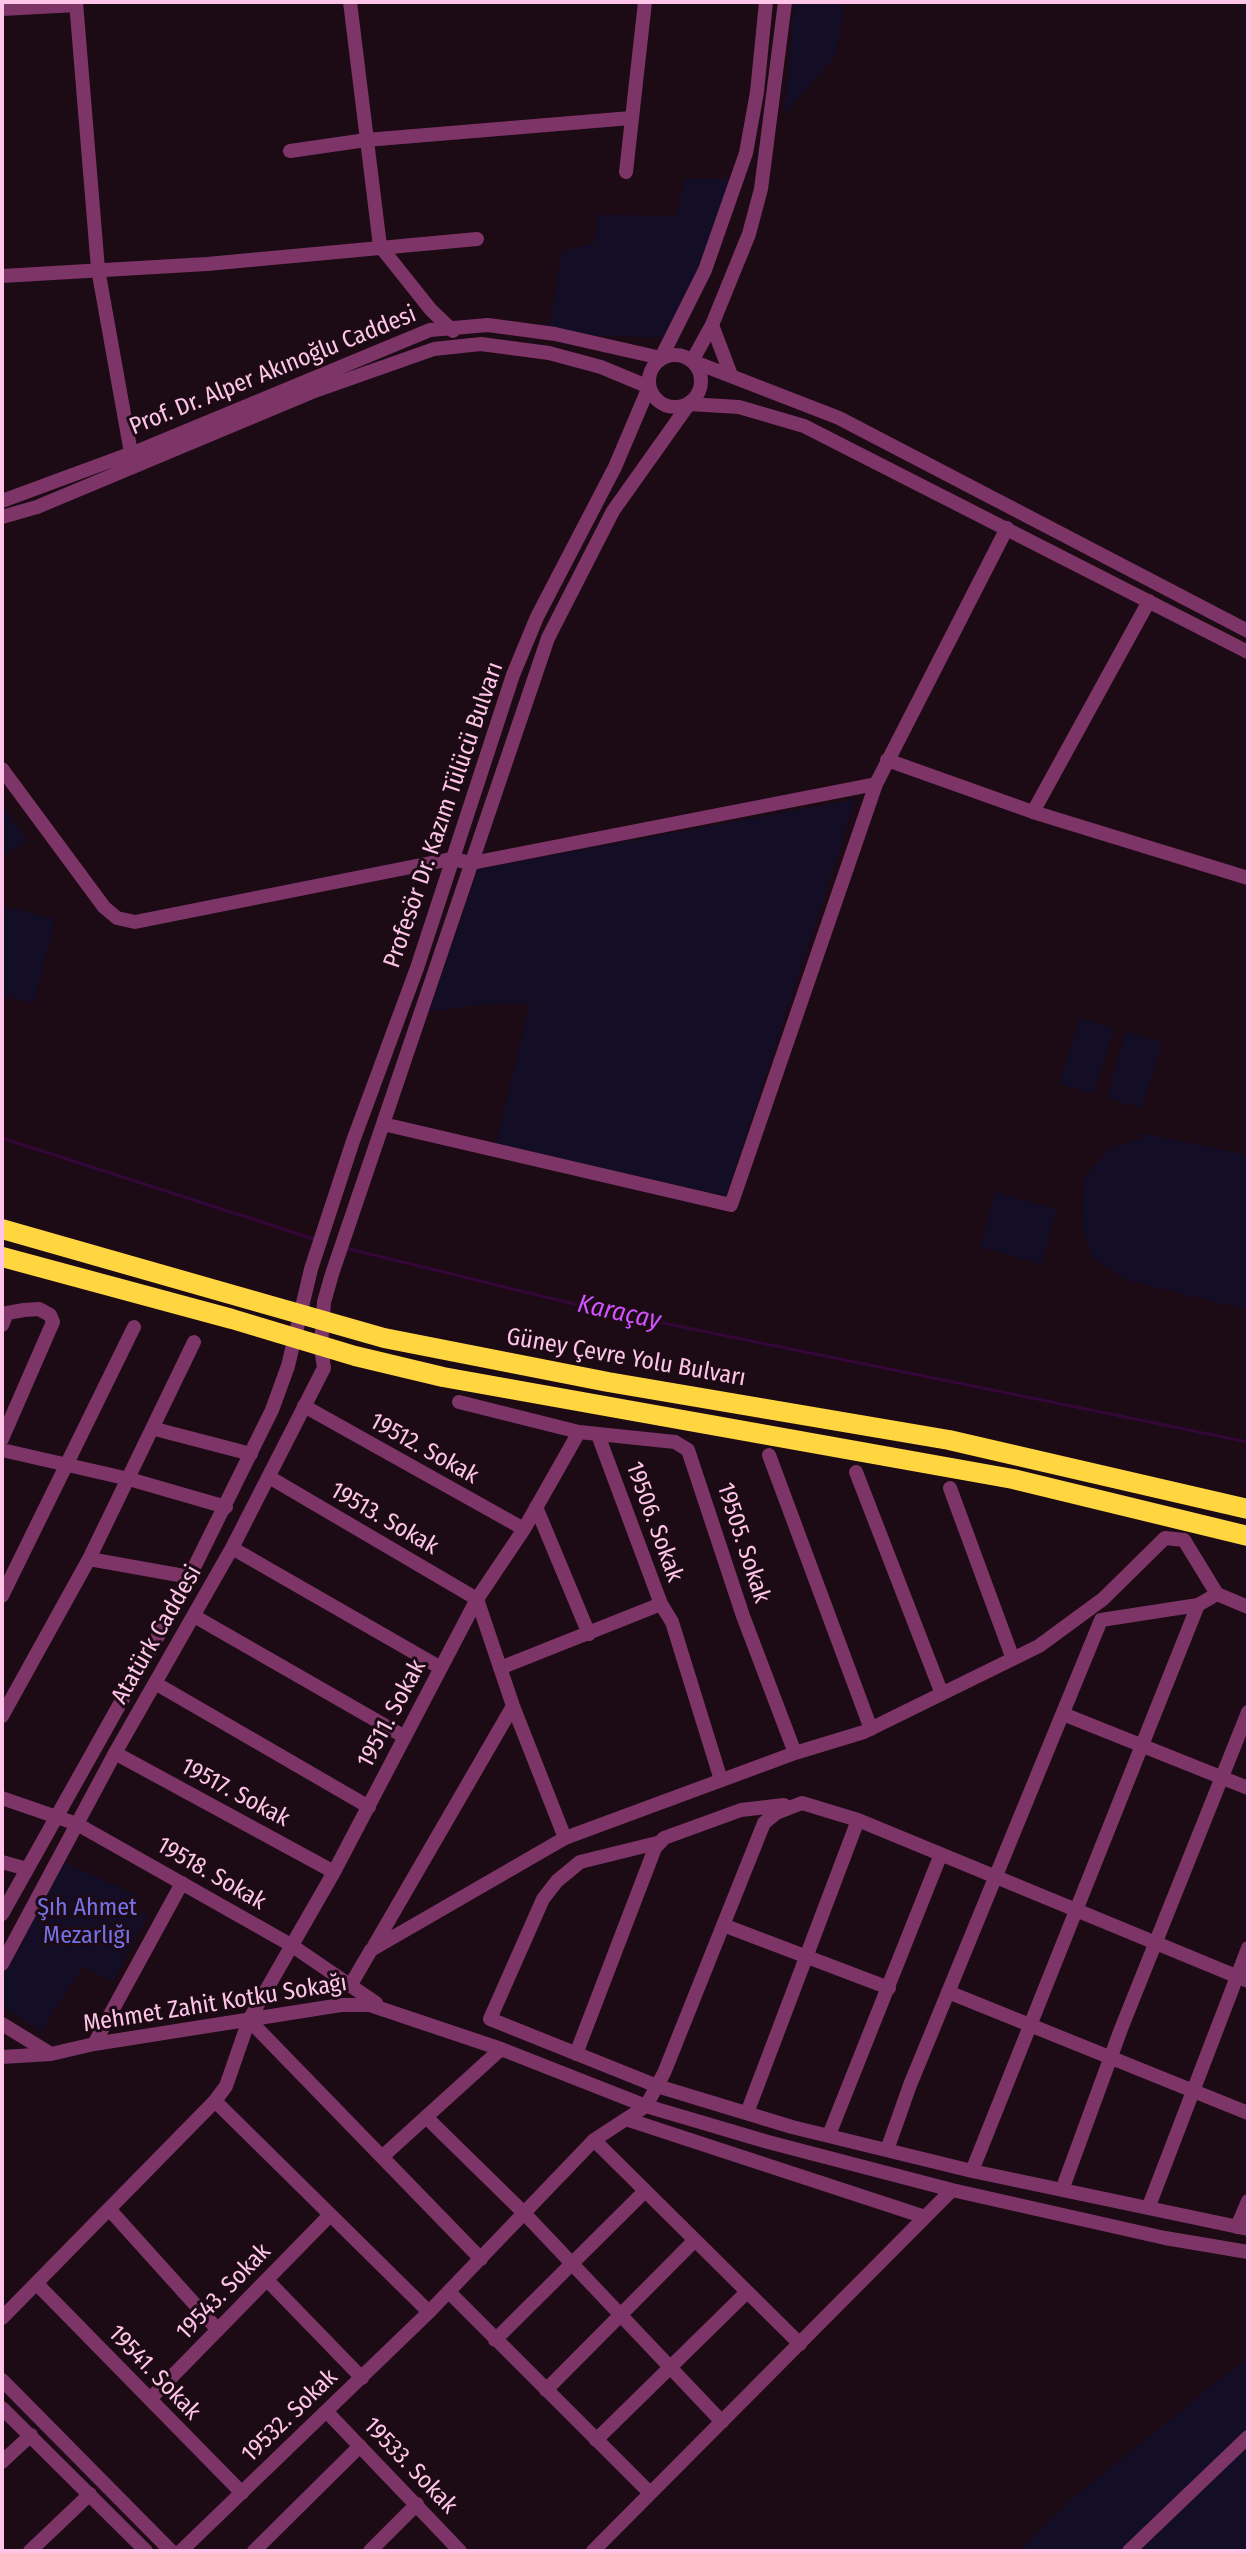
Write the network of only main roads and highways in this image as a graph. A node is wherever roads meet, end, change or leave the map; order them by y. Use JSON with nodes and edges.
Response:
{"nodes":[{"id":1,"x":2,"y":1229,"type":"edge"},
{"id":2,"x":2,"y":1257,"type":"edge"},
{"id":3,"x":1248,"y":1509,"type":"edge"},
{"id":4,"x":1248,"y":1536,"type":"edge"}],
"edges":[{"from":1,"to":3,"type":"highway","name":"Güney Çevre Yolu Bulvarı"},
{"from":2,"to":4,"type":"highway"}]}
